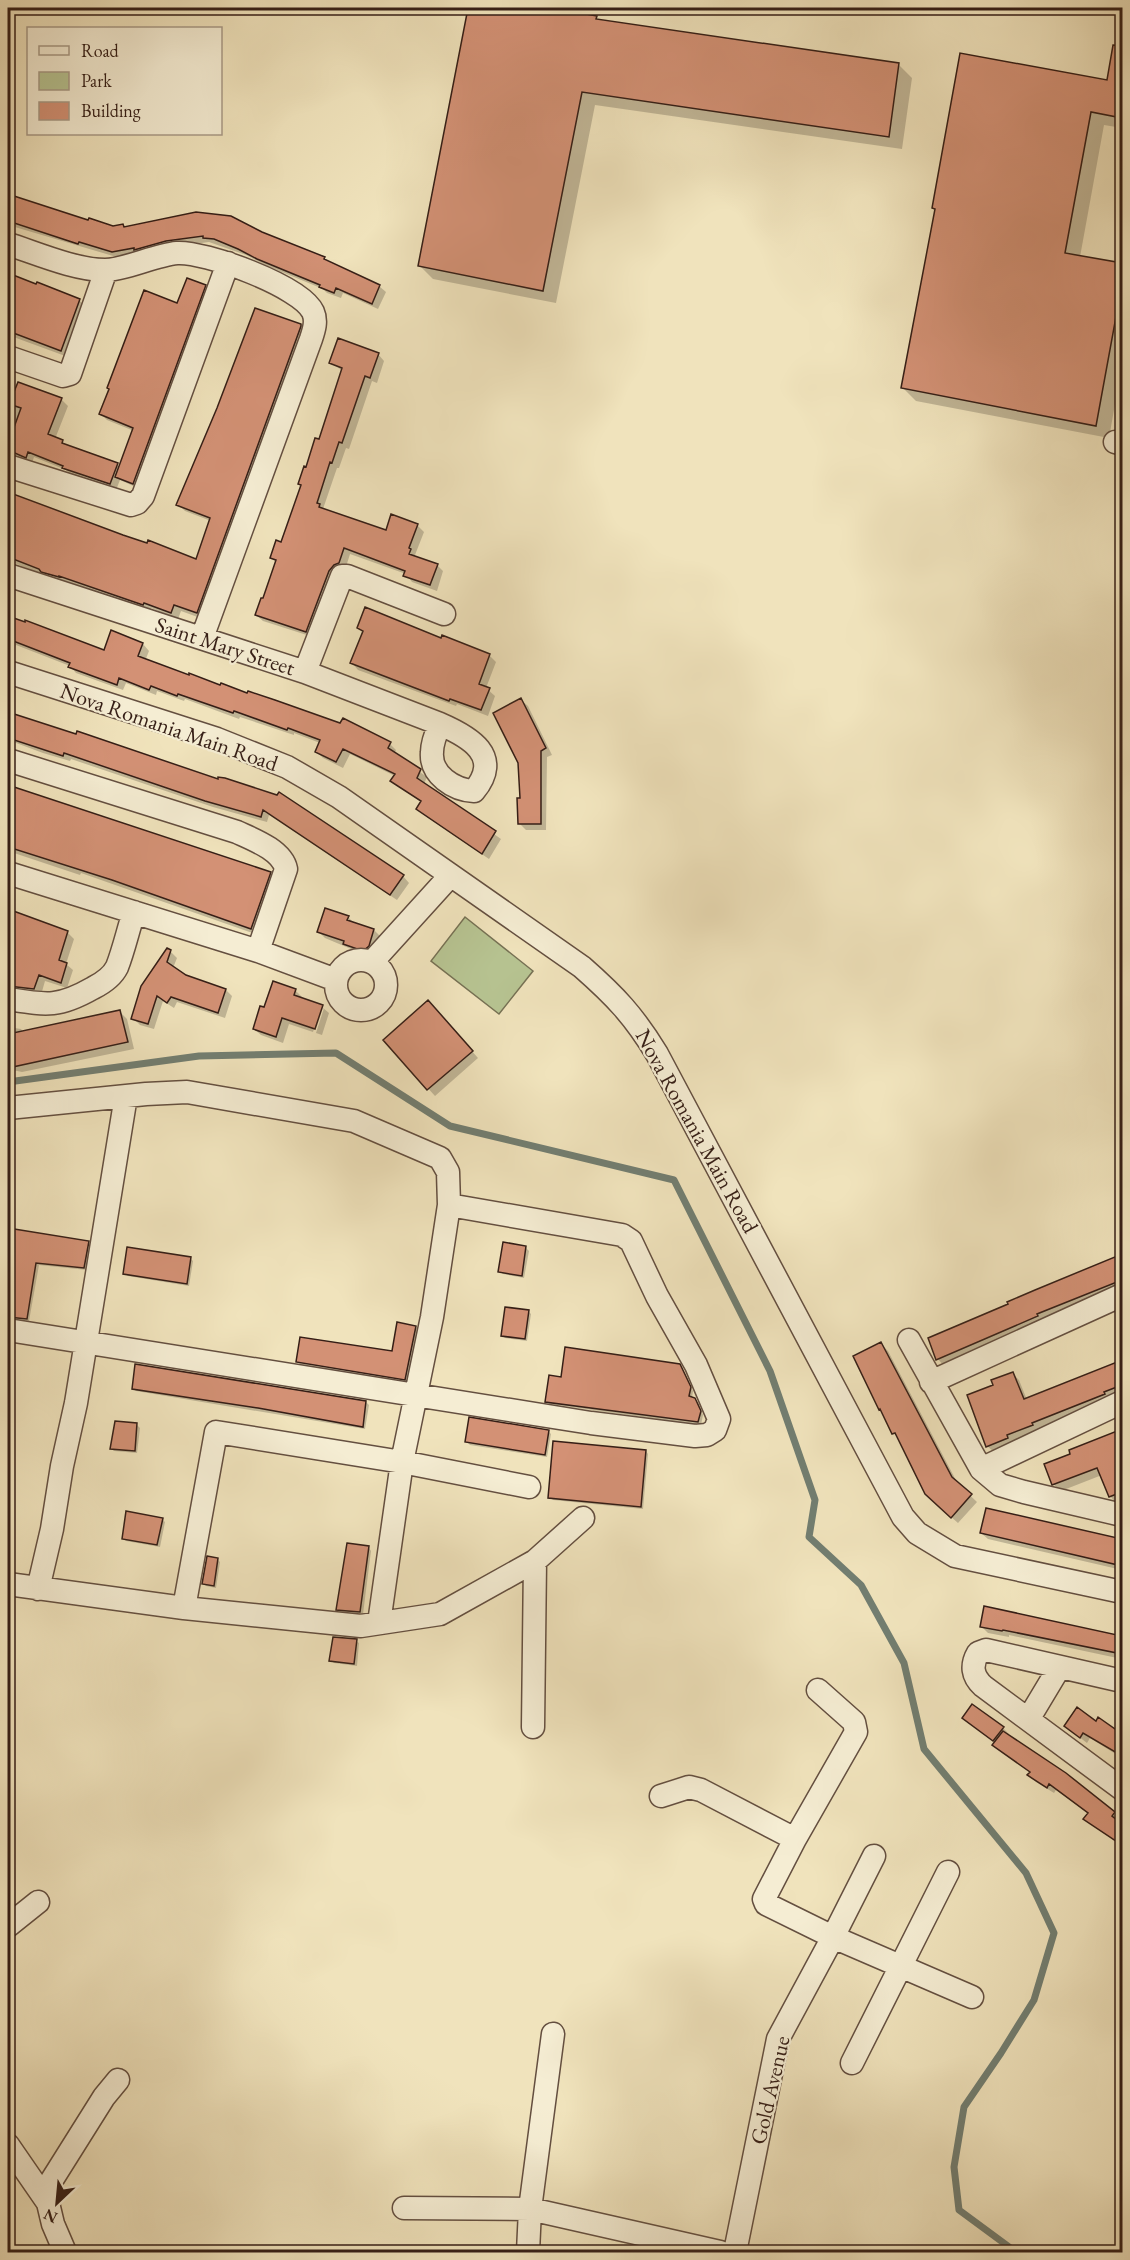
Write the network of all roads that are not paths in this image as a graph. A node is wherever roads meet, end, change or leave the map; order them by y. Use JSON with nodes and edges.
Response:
{"nodes":[{"id":1,"x":8,"y":244,"type":"edge"},
{"id":2,"x":228,"y":263,"type":"junction"},
{"id":3,"x":106,"y":270,"type":"junction"},
{"id":4,"x":8,"y":357,"type":"edge"},
{"id":5,"x":8,"y":466,"type":"edge"},
{"id":6,"x":8,"y":575,"type":"edge"},
{"id":7,"x":444,"y":614,"type":"dead end"},
{"id":8,"x":202,"y":638,"type":"junction"},
{"id":9,"x":8,"y":672,"type":"edge"},
{"id":10,"x":305,"y":672,"type":"junction"},
{"id":11,"x":440,"y":724,"type":"dead end"},
{"id":12,"x":8,"y":760,"type":"edge"},
{"id":13,"x":8,"y":873,"type":"edge"},
{"id":14,"x":450,"y":876,"type":"junction"},
{"id":15,"x":134,"y":912,"type":"junction"},
{"id":16,"x":258,"y":951,"type":"junction"},
{"id":17,"x":372,"y":962,"type":"junction"},
{"id":18,"x":336,"y":980,"type":"junction"},
{"id":19,"x":8,"y":999,"type":"edge"},
{"id":20,"x":126,"y":1096,"type":"junction"},
{"id":21,"x":8,"y":1108,"type":"edge"},
{"id":22,"x":449,"y":1205,"type":"junction"},
{"id":23,"x":1122,"y":1295,"type":"edge"},
{"id":24,"x":8,"y":1330,"type":"edge"},
{"id":25,"x":909,"y":1340,"type":"dead end"},
{"id":26,"x":86,"y":1341,"type":"junction"},
{"id":27,"x":931,"y":1382,"type":"junction"},
{"id":28,"x":418,"y":1394,"type":"junction"},
{"id":29,"x":1122,"y":1402,"type":"edge"},
{"id":30,"x":402,"y":1462,"type":"junction"},
{"id":31,"x":981,"y":1469,"type":"junction"},
{"id":32,"x":528,"y":1486,"type":"dead end"},
{"id":33,"x":1122,"y":1514,"type":"edge"},
{"id":34,"x":583,"y":1518,"type":"dead end"},
{"id":35,"x":535,"y":1561,"type":"junction"},
{"id":36,"x":8,"y":1584,"type":"edge"},
{"id":37,"x":38,"y":1589,"type":"junction"},
{"id":38,"x":1122,"y":1592,"type":"edge"},
{"id":39,"x":184,"y":1608,"type":"junction"},
{"id":40,"x":379,"y":1623,"type":"junction"},
{"id":41,"x":1059,"y":1668,"type":"junction"},
{"id":42,"x":1122,"y":1681,"type":"edge"},
{"id":43,"x":818,"y":1690,"type":"dead end"},
{"id":44,"x":1029,"y":1718,"type":"junction"},
{"id":45,"x":533,"y":1727,"type":"dead end"},
{"id":46,"x":1122,"y":1789,"type":"edge"},
{"id":47,"x":661,"y":1796,"type":"dead end"},
{"id":48,"x":795,"y":1839,"type":"junction"},
{"id":49,"x":874,"y":1856,"type":"dead end"},
{"id":50,"x":948,"y":1872,"type":"dead end"},
{"id":51,"x":38,"y":1902,"type":"dead end"},
{"id":52,"x":8,"y":1926,"type":"edge"},
{"id":53,"x":833,"y":1937,"type":"junction"},
{"id":54,"x":901,"y":1967,"type":"junction"},
{"id":55,"x":972,"y":1997,"type":"dead end"},
{"id":56,"x":553,"y":2034,"type":"dead end"},
{"id":57,"x":852,"y":2063,"type":"dead end"},
{"id":58,"x":118,"y":2080,"type":"dead end"},
{"id":59,"x":8,"y":2145,"type":"edge"},
{"id":60,"x":48,"y":2203,"type":"junction"},
{"id":61,"x":404,"y":2208,"type":"dead end"},
{"id":62,"x":530,"y":2209,"type":"junction"},
{"id":63,"x":65,"y":2253,"type":"edge"},
{"id":64,"x":528,"y":2253,"type":"edge"},
{"id":65,"x":720,"y":2253,"type":"edge"},
{"id":66,"x":735,"y":2253,"type":"edge"}],
"edges":[{"from":1,"to":3,"type":"street"},
{"from":2,"to":3,"type":"street"},
{"from":2,"to":5,"type":"street"},
{"from":2,"to":8,"type":"street"},
{"from":3,"to":4,"type":"street"},
{"from":6,"to":8,"type":"street","name":"Saint Mary Street"},
{"from":7,"to":10,"type":"street"},
{"from":8,"to":10,"type":"street","name":"Saint Mary Street"},
{"from":9,"to":14,"type":"street","name":"Nova Romania Main Road"},
{"from":10,"to":11,"type":"street","name":"Saint Mary Street"},
{"from":12,"to":16,"type":"street"},
{"from":13,"to":15,"type":"street"},
{"from":14,"to":17,"type":"street"},
{"from":14,"to":38,"type":"street","name":"Nova Romania Main Road"},
{"from":15,"to":16,"type":"street"},
{"from":15,"to":19,"type":"street"},
{"from":16,"to":18,"type":"street"},
{"from":17,"to":18,"type":"street"},
{"from":17,"to":18,"type":"street"},
{"from":20,"to":21,"type":"street"},
{"from":20,"to":22,"type":"street"},
{"from":20,"to":26,"type":"street"},
{"from":22,"to":28,"type":"street"},
{"from":22,"to":28,"type":"street"},
{"from":23,"to":27,"type":"street"},
{"from":24,"to":26,"type":"street"},
{"from":25,"to":27,"type":"street"},
{"from":26,"to":28,"type":"street"},
{"from":26,"to":37,"type":"street"},
{"from":27,"to":31,"type":"street"},
{"from":28,"to":30,"type":"street"},
{"from":29,"to":31,"type":"street"},
{"from":30,"to":32,"type":"street"},
{"from":30,"to":39,"type":"street"},
{"from":30,"to":40,"type":"street"},
{"from":31,"to":33,"type":"street"},
{"from":34,"to":35,"type":"street"},
{"from":35,"to":40,"type":"street"},
{"from":35,"to":45,"type":"street"},
{"from":36,"to":37,"type":"street"},
{"from":37,"to":39,"type":"street"},
{"from":39,"to":40,"type":"street"},
{"from":41,"to":42,"type":"street"},
{"from":41,"to":44,"type":"street"},
{"from":41,"to":44,"type":"street"},
{"from":43,"to":48,"type":"street"},
{"from":44,"to":46,"type":"street"},
{"from":47,"to":48,"type":"street"},
{"from":48,"to":53,"type":"street"},
{"from":49,"to":53,"type":"street","name":"Gold Avenue"},
{"from":50,"to":54,"type":"street"},
{"from":51,"to":52,"type":"street"},
{"from":53,"to":54,"type":"street"},
{"from":53,"to":66,"type":"street","name":"Gold Avenue"},
{"from":54,"to":55,"type":"street"},
{"from":54,"to":57,"type":"street"},
{"from":56,"to":62,"type":"street"},
{"from":58,"to":60,"type":"street"},
{"from":59,"to":60,"type":"street"},
{"from":60,"to":63,"type":"street"},
{"from":61,"to":62,"type":"street"},
{"from":62,"to":64,"type":"street"},
{"from":62,"to":65,"type":"street"}]}
